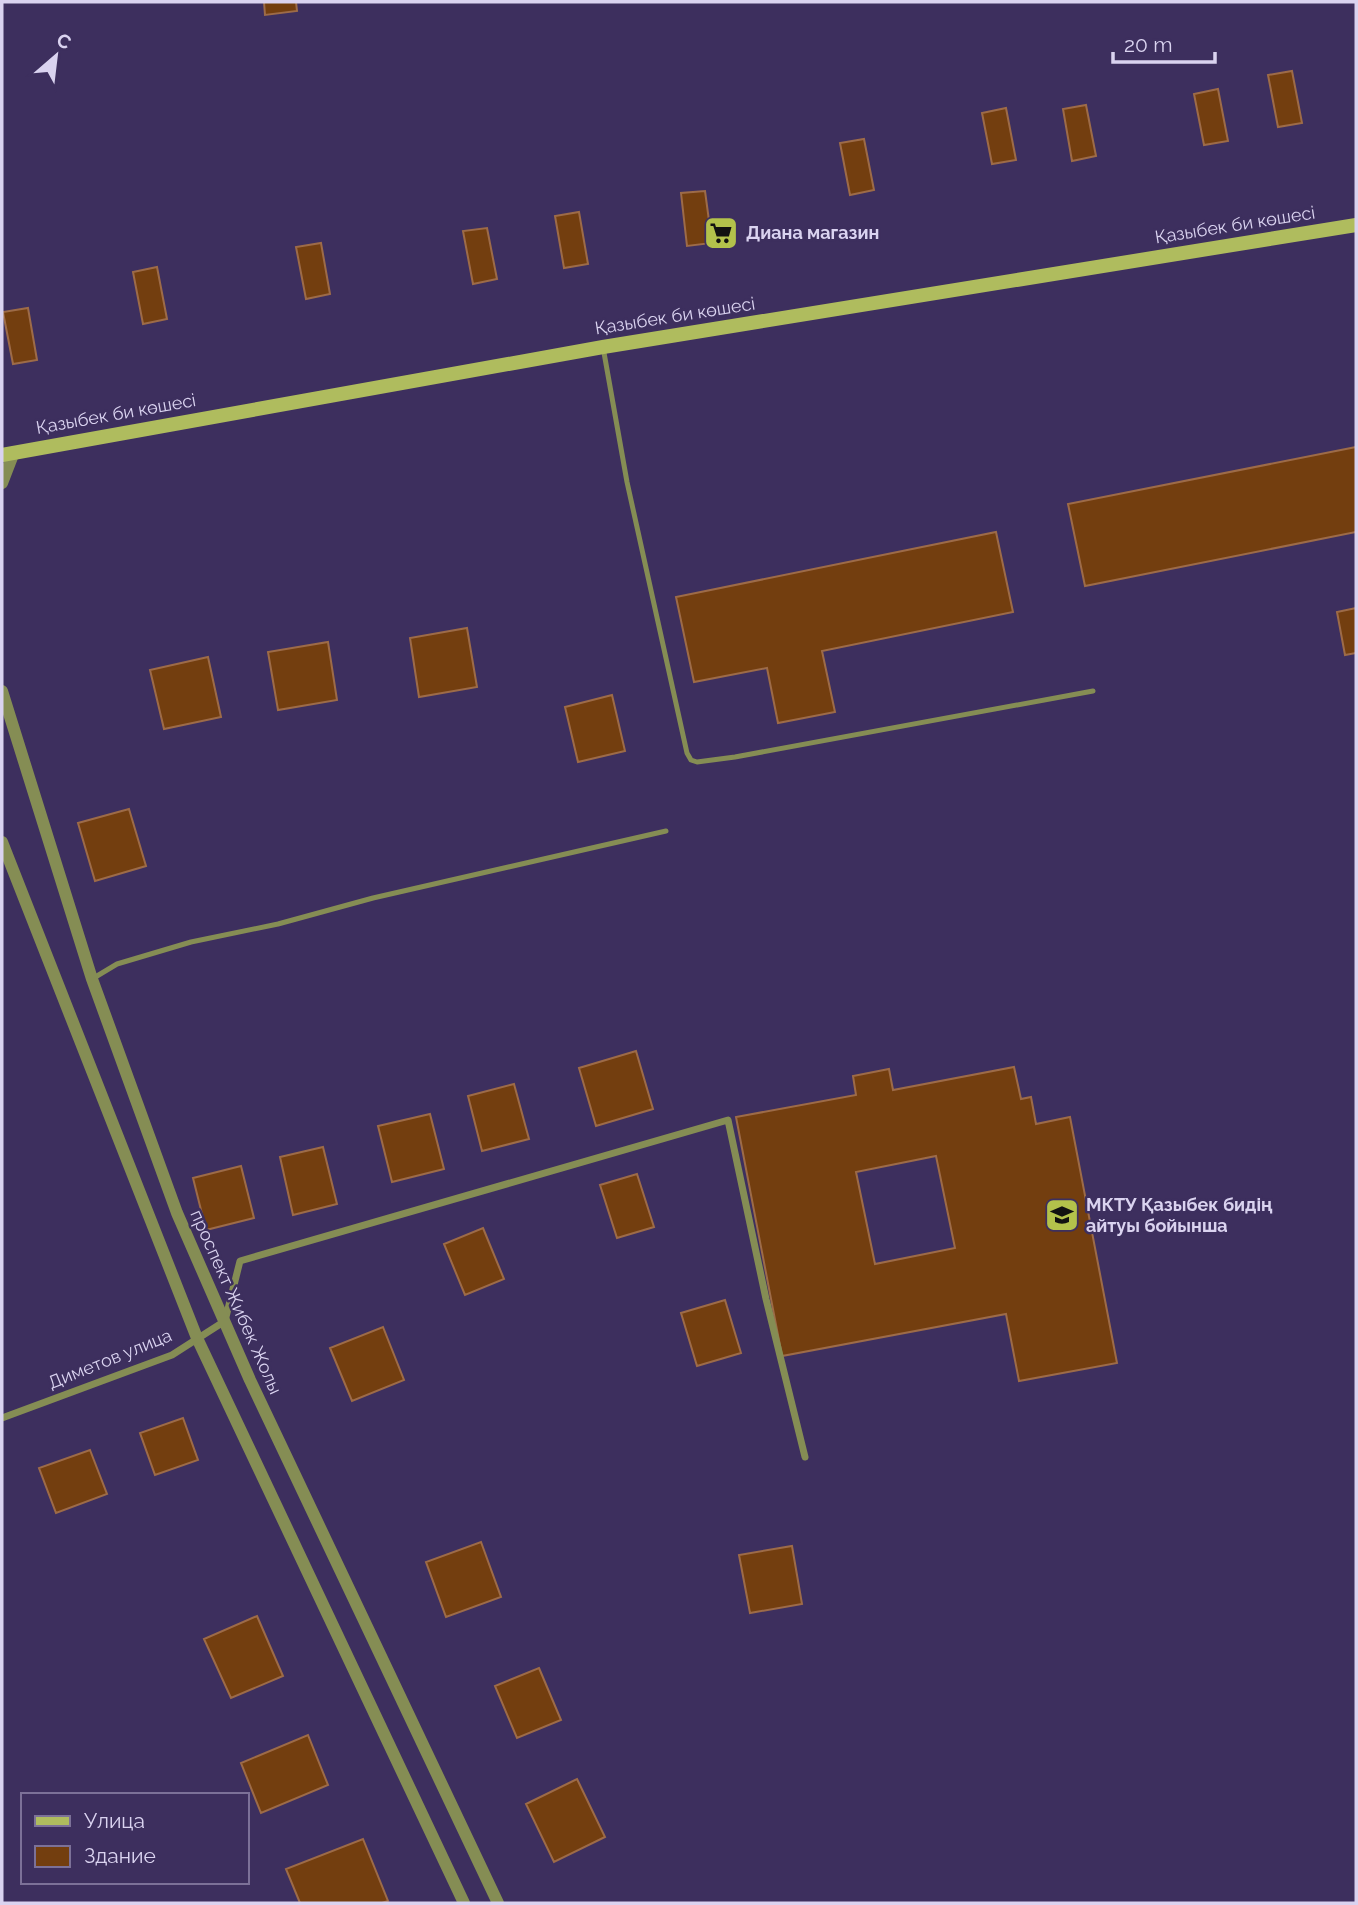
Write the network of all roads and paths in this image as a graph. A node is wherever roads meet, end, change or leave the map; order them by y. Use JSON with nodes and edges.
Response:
{"nodes":[{"id":1,"x":1356,"y":225,"type":"edge"},
{"id":2,"x":603,"y":347,"type":"junction"},
{"id":3,"x":8,"y":453,"type":"edge"},
{"id":4,"x":2,"y":483,"type":"edge"},
{"id":5,"x":2,"y":691,"type":"edge"},
{"id":6,"x":1093,"y":691,"type":"dead end"},
{"id":7,"x":666,"y":831,"type":"dead end"},
{"id":8,"x":2,"y":842,"type":"edge"},
{"id":9,"x":92,"y":979,"type":"junction"},
{"id":10,"x":225,"y":1321,"type":"junction"},
{"id":11,"x":197,"y":1338,"type":"junction"},
{"id":12,"x":2,"y":1418,"type":"edge"},
{"id":13,"x":806,"y":1457,"type":"dead end"},
{"id":14,"x":464,"y":1903,"type":"edge"},
{"id":15,"x":498,"y":1903,"type":"edge"}],
"edges":[{"from":1,"to":2,"type":"main road","name":"Қазыбек би көшесі"},
{"from":2,"to":3,"type":"main road","name":"Қазыбек би көшесі"},
{"from":2,"to":6,"type":"lane"},
{"from":3,"to":4,"type":"street"},
{"from":5,"to":9,"type":"street","name":"проспект Жибек Жолы"},
{"from":7,"to":9,"type":"lane"},
{"from":8,"to":11,"type":"street"},
{"from":9,"to":10,"type":"street","name":"проспект Жибек Жолы"},
{"from":10,"to":11,"type":"street","name":"Диметов улица"},
{"from":10,"to":13,"type":"street"},
{"from":10,"to":15,"type":"street","name":"проспект Жибек Жолы"},
{"from":11,"to":12,"type":"street","name":"Диметов улица"},
{"from":11,"to":14,"type":"street"}]}
